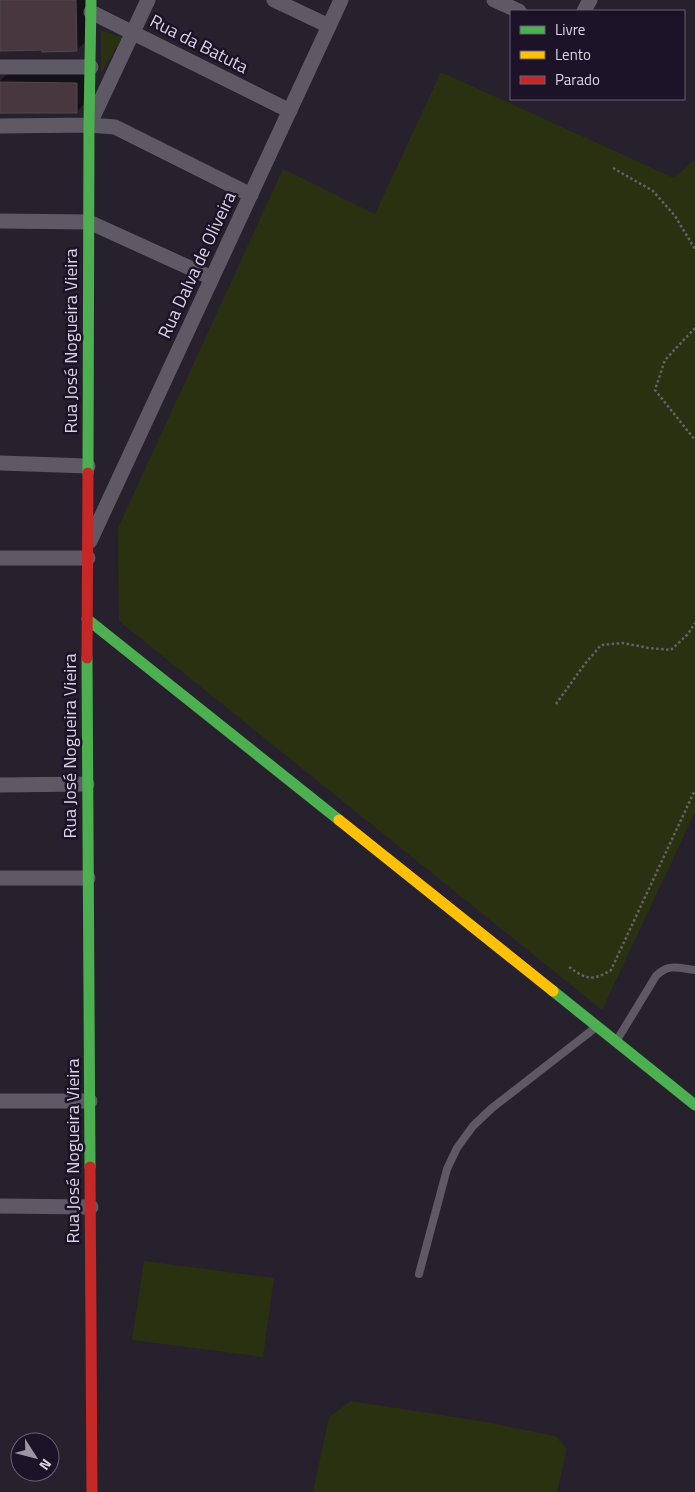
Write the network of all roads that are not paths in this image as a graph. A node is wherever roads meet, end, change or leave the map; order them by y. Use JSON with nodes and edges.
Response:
{"nodes":[{"id":1,"x":148,"y":0,"type":"edge"},
{"id":2,"x":274,"y":0,"type":"edge"},
{"id":3,"x":341,"y":0,"type":"edge"},
{"id":4,"x":494,"y":0,"type":"edge"},
{"id":5,"x":91,"y":6,"type":"edge"},
{"id":6,"x":517,"y":10,"type":"edge"},
{"id":7,"x":329,"y":26,"type":"junction"},
{"id":8,"x":132,"y":32,"type":"junction"},
{"id":9,"x":0,"y":67,"type":"edge"},
{"id":10,"x":91,"y":67,"type":"junction"},
{"id":11,"x":290,"y":111,"type":"junction"},
{"id":12,"x":89,"y":125,"type":"junction"},
{"id":13,"x":0,"y":126,"type":"edge"},
{"id":14,"x":251,"y":195,"type":"junction"},
{"id":15,"x":0,"y":222,"type":"edge"},
{"id":16,"x":89,"y":222,"type":"junction"},
{"id":17,"x":212,"y":278,"type":"junction"},
{"id":18,"x":0,"y":463,"type":"edge"},
{"id":19,"x":88,"y":466,"type":"junction"},
{"id":20,"x":88,"y":552,"type":"junction"},
{"id":21,"x":0,"y":558,"type":"edge"},
{"id":22,"x":87,"y":619,"type":"junction"},
{"id":23,"x":87,"y":784,"type":"junction"},
{"id":24,"x":0,"y":785,"type":"edge"},
{"id":25,"x":0,"y":878,"type":"edge"},
{"id":26,"x":88,"y":878,"type":"junction"},
{"id":27,"x":695,"y":970,"type":"edge"},
{"id":28,"x":597,"y":1027,"type":"junction"},
{"id":29,"x":616,"y":1042,"type":"junction"},
{"id":30,"x":0,"y":1101,"type":"edge"},
{"id":31,"x":90,"y":1101,"type":"junction"},
{"id":32,"x":695,"y":1105,"type":"edge"},
{"id":33,"x":0,"y":1206,"type":"edge"},
{"id":34,"x":91,"y":1207,"type":"junction"},
{"id":35,"x":419,"y":1274,"type":"dead end"},
{"id":36,"x":92,"y":1492,"type":"edge"}],
"edges":[{"from":1,"to":8,"type":"street"},
{"from":2,"to":7,"type":"street"},
{"from":3,"to":7,"type":"street","name":"Rua Dalva de Oliveira"},
{"from":4,"to":6,"type":"street"},
{"from":5,"to":8,"type":"street","name":"Rua da Batuta"},
{"from":5,"to":10,"type":"street","name":"Rua José Nogueira Vieira"},
{"from":7,"to":11,"type":"street","name":"Rua Dalva de Oliveira"},
{"from":8,"to":11,"type":"street","name":"Rua da Batuta"},
{"from":8,"to":12,"type":"street"},
{"from":9,"to":10,"type":"street"},
{"from":10,"to":12,"type":"street","name":"Rua José Nogueira Vieira"},
{"from":11,"to":14,"type":"street","name":"Rua Dalva de Oliveira"},
{"from":12,"to":13,"type":"street"},
{"from":12,"to":14,"type":"street"},
{"from":12,"to":16,"type":"street","name":"Rua José Nogueira Vieira"},
{"from":14,"to":17,"type":"street","name":"Rua Dalva de Oliveira"},
{"from":15,"to":16,"type":"street"},
{"from":16,"to":17,"type":"street"},
{"from":16,"to":19,"type":"street","name":"Rua José Nogueira Vieira"},
{"from":17,"to":20,"type":"street","name":"Rua Dalva de Oliveira"},
{"from":18,"to":19,"type":"street"},
{"from":19,"to":20,"type":"street","name":"Rua José Nogueira Vieira"},
{"from":20,"to":21,"type":"street"},
{"from":20,"to":22,"type":"street","name":"Rua José Nogueira Vieira"},
{"from":22,"to":23,"type":"street","name":"Rua José Nogueira Vieira"},
{"from":22,"to":28,"type":"street"},
{"from":23,"to":24,"type":"street"},
{"from":23,"to":26,"type":"street","name":"Rua José Nogueira Vieira"},
{"from":25,"to":26,"type":"street"},
{"from":26,"to":31,"type":"street","name":"Rua José Nogueira Vieira"},
{"from":27,"to":29,"type":"lane"},
{"from":28,"to":29,"type":"street"},
{"from":28,"to":35,"type":"lane"},
{"from":29,"to":32,"type":"street"},
{"from":30,"to":31,"type":"street"},
{"from":31,"to":34,"type":"street","name":"Rua José Nogueira Vieira"},
{"from":33,"to":34,"type":"street"},
{"from":34,"to":36,"type":"street","name":"Rua José Nogueira Vieira"}]}
